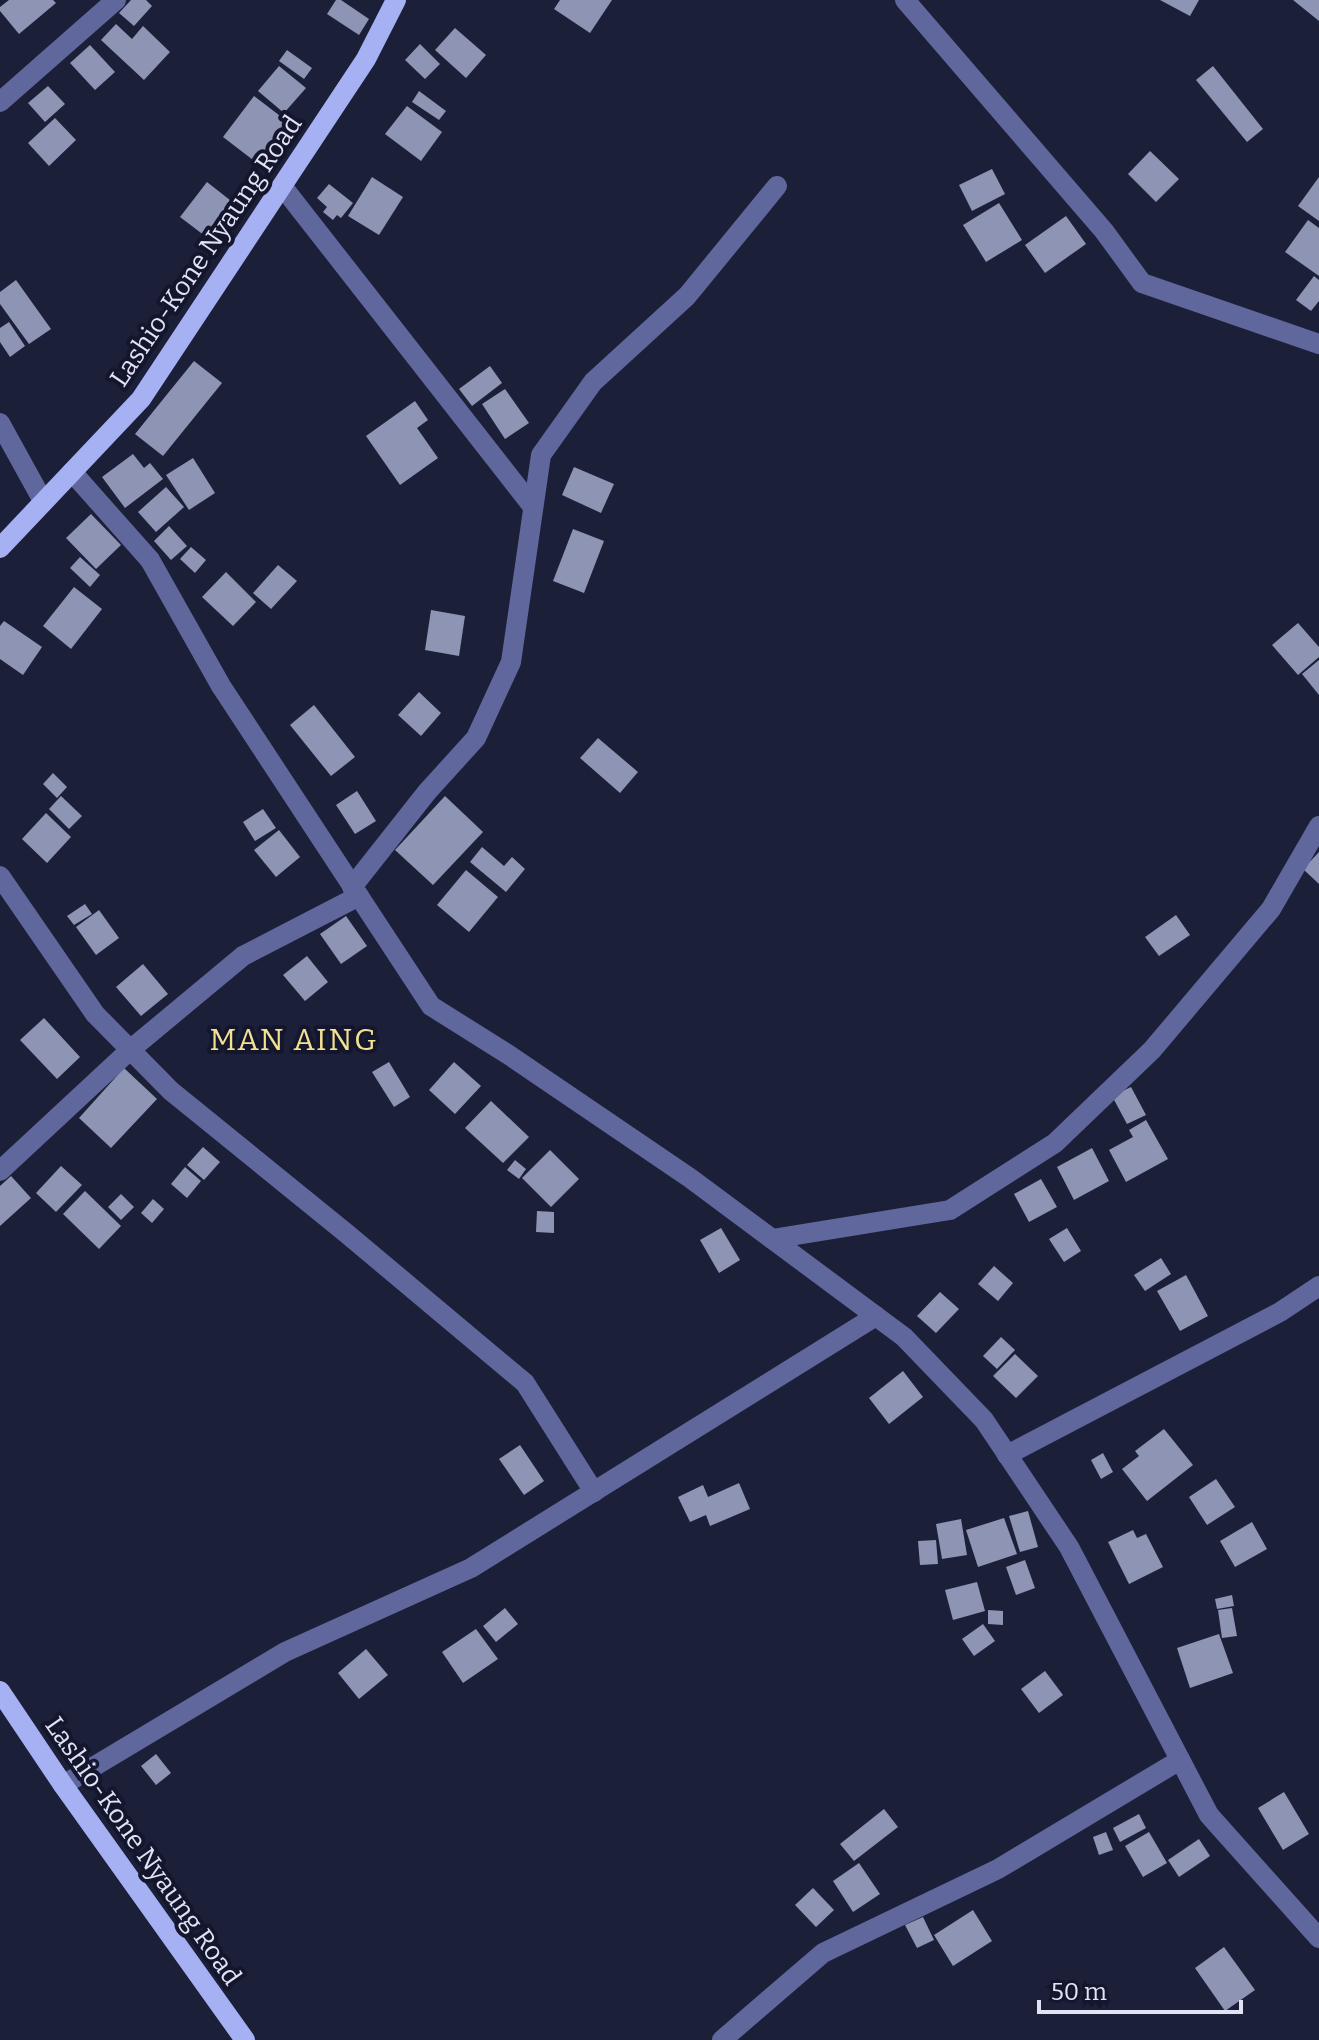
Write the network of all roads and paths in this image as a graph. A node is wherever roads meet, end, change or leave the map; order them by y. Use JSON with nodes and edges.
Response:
{"nodes":[{"id":1,"x":116,"y":0,"type":"edge"},
{"id":2,"x":396,"y":0,"type":"edge"},
{"id":3,"x":905,"y":0,"type":"edge"},
{"id":4,"x":0,"y":102,"type":"edge"},
{"id":5,"x":282,"y":186,"type":"junction"},
{"id":6,"x":777,"y":186,"type":"dead end"},
{"id":7,"x":1319,"y":344,"type":"edge"},
{"id":8,"x":0,"y":423,"type":"edge"},
{"id":9,"x":72,"y":472,"type":"junction"},
{"id":10,"x":43,"y":501,"type":"junction"},
{"id":11,"x":533,"y":507,"type":"junction"},
{"id":12,"x":0,"y":548,"type":"edge"},
{"id":13,"x":1319,"y":826,"type":"edge"},
{"id":14,"x":0,"y":876,"type":"edge"},
{"id":15,"x":355,"y":892,"type":"junction"},
{"id":16,"x":130,"y":1050,"type":"junction"},
{"id":17,"x":0,"y":1171,"type":"edge"},
{"id":18,"x":772,"y":1239,"type":"junction"},
{"id":19,"x":1319,"y":1286,"type":"edge"},
{"id":20,"x":876,"y":1316,"type":"junction"},
{"id":21,"x":1007,"y":1455,"type":"junction"},
{"id":22,"x":594,"y":1492,"type":"junction"},
{"id":23,"x":0,"y":1691,"type":"edge"},
{"id":24,"x":1180,"y":1760,"type":"junction"},
{"id":25,"x":63,"y":1785,"type":"junction"},
{"id":26,"x":1319,"y":1938,"type":"edge"},
{"id":27,"x":245,"y":2040,"type":"edge"},
{"id":28,"x":722,"y":2040,"type":"edge"}],
"edges":[{"from":1,"to":4,"type":"street"},
{"from":2,"to":5,"type":"main road","name":"Lashio-Kone Nyaung Road"},
{"from":3,"to":7,"type":"street"},
{"from":5,"to":9,"type":"main road","name":"Lashio-Kone Nyaung Road"},
{"from":5,"to":11,"type":"street"},
{"from":6,"to":11,"type":"street"},
{"from":8,"to":10,"type":"street"},
{"from":9,"to":10,"type":"main road","name":"Lashio-Kone Nyaung Road"},
{"from":9,"to":15,"type":"street"},
{"from":10,"to":12,"type":"main road","name":"Lashio-Kone Nyaung Road"},
{"from":11,"to":15,"type":"street"},
{"from":13,"to":18,"type":"street"},
{"from":14,"to":16,"type":"street"},
{"from":15,"to":16,"type":"street"},
{"from":15,"to":18,"type":"street"},
{"from":16,"to":17,"type":"street"},
{"from":16,"to":22,"type":"street"},
{"from":18,"to":20,"type":"street"},
{"from":19,"to":21,"type":"street"},
{"from":20,"to":21,"type":"street"},
{"from":20,"to":22,"type":"street"},
{"from":21,"to":24,"type":"street"},
{"from":22,"to":25,"type":"street"},
{"from":23,"to":25,"type":"main road","name":"Lashio-Kone Nyaung Road"},
{"from":24,"to":26,"type":"street"},
{"from":24,"to":28,"type":"street"},
{"from":25,"to":27,"type":"main road","name":"Lashio-Kone Nyaung Road"}]}
